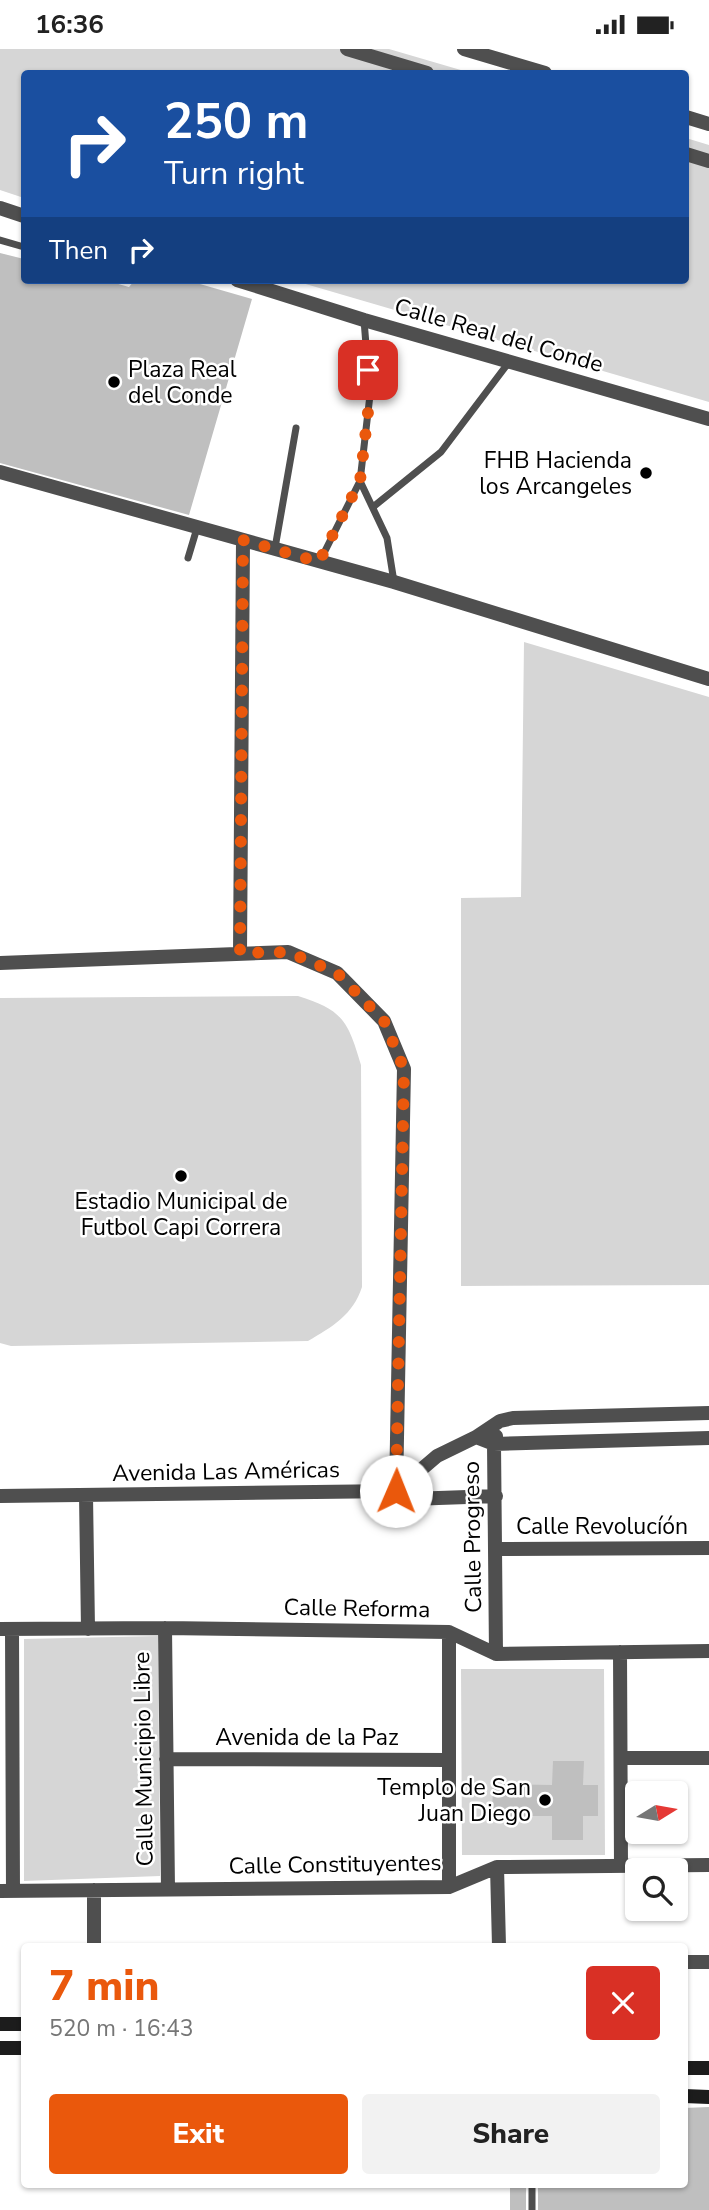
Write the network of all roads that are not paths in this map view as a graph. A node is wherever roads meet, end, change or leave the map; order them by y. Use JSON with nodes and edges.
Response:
{"nodes":[{"id":1,"x":347,"y":49,"type":"edge"},
{"id":2,"x":464,"y":49,"type":"edge"},
{"id":3,"x":417,"y":70,"type":"edge"},
{"id":4,"x":535,"y":70,"type":"edge"},
{"id":5,"x":689,"y":118,"type":"edge"},
{"id":6,"x":709,"y":124,"type":"edge"},
{"id":7,"x":689,"y":155,"type":"edge"},
{"id":8,"x":709,"y":161,"type":"edge"},
{"id":9,"x":0,"y":208,"type":"edge"},
{"id":10,"x":21,"y":215,"type":"edge"},
{"id":11,"x":0,"y":240,"type":"edge"},
{"id":12,"x":21,"y":246,"type":"edge"},
{"id":13,"x":250,"y":284,"type":"edge"},
{"id":14,"x":364,"y":320,"type":"junction"},
{"id":15,"x":509,"y":362,"type":"junction"},
{"id":16,"x":709,"y":419,"type":"edge"},
{"id":17,"x":296,"y":428,"type":"dead end"},
{"id":18,"x":0,"y":472,"type":"edge"},
{"id":19,"x":360,"y":481,"type":"junction"},
{"id":20,"x":373,"y":507,"type":"junction"},
{"id":21,"x":198,"y":527,"type":"junction"},
{"id":22,"x":243,"y":540,"type":"junction"},
{"id":23,"x":275,"y":548,"type":"junction"},
{"id":24,"x":187,"y":558,"type":"dead end"},
{"id":25,"x":319,"y":562,"type":"junction"},
{"id":26,"x":394,"y":583,"type":"junction"},
{"id":27,"x":709,"y":679,"type":"edge"},
{"id":28,"x":240,"y":953,"type":"junction"},
{"id":29,"x":0,"y":963,"type":"edge"},
{"id":30,"x":706,"y":1413,"type":"edge"},
{"id":31,"x":500,"y":1421,"type":"junction"},
{"id":32,"x":476,"y":1437,"type":"junction"},
{"id":33,"x":708,"y":1438,"type":"edge"},
{"id":34,"x":494,"y":1444,"type":"junction"},
{"id":35,"x":396,"y":1491,"type":"junction"},
{"id":36,"x":86,"y":1495,"type":"junction"},
{"id":37,"x":0,"y":1496,"type":"edge"},
{"id":38,"x":495,"y":1496,"type":"junction"},
{"id":39,"x":709,"y":1548,"type":"edge"},
{"id":40,"x":496,"y":1549,"type":"junction"},
{"id":41,"x":164,"y":1628,"type":"junction"},
{"id":42,"x":6,"y":1629,"type":"edge"},
{"id":43,"x":88,"y":1629,"type":"junction"},
{"id":44,"x":449,"y":1632,"type":"junction"},
{"id":45,"x":709,"y":1651,"type":"edge"},
{"id":46,"x":620,"y":1652,"type":"junction"},
{"id":47,"x":496,"y":1654,"type":"junction"},
{"id":48,"x":621,"y":1758,"type":"junction"},
{"id":49,"x":709,"y":1758,"type":"edge"},
{"id":50,"x":166,"y":1759,"type":"junction"},
{"id":51,"x":448,"y":1760,"type":"junction"},
{"id":52,"x":6,"y":1761,"type":"edge"},
{"id":53,"x":709,"y":1865,"type":"edge"},
{"id":54,"x":621,"y":1866,"type":"junction"},
{"id":55,"x":497,"y":1867,"type":"junction"},
{"id":56,"x":449,"y":1887,"type":"junction"},
{"id":57,"x":167,"y":1889,"type":"junction"},
{"id":58,"x":94,"y":1890,"type":"junction"},
{"id":59,"x":6,"y":1891,"type":"edge"},
{"id":60,"x":94,"y":1943,"type":"edge"},
{"id":61,"x":499,"y":1943,"type":"edge"},
{"id":62,"x":688,"y":1962,"type":"edge"},
{"id":63,"x":709,"y":1962,"type":"edge"},
{"id":64,"x":0,"y":2024,"type":"edge"},
{"id":65,"x":21,"y":2024,"type":"edge"},
{"id":66,"x":0,"y":2048,"type":"edge"},
{"id":67,"x":21,"y":2048,"type":"edge"},
{"id":68,"x":688,"y":2068,"type":"edge"},
{"id":69,"x":709,"y":2068,"type":"edge"},
{"id":70,"x":688,"y":2096,"type":"edge"},
{"id":71,"x":709,"y":2097,"type":"edge"},
{"id":72,"x":532,"y":2188,"type":"edge"},
{"id":73,"x":532,"y":2210,"type":"edge"}],
"edges":[{"from":1,"to":3,"type":"street"},
{"from":2,"to":4,"type":"street"},
{"from":5,"to":6,"type":"street"},
{"from":7,"to":8,"type":"street"},
{"from":9,"to":10,"type":"street"},
{"from":11,"to":12,"type":"lane"},
{"from":13,"to":14,"type":"street","name":"Calle Real del Conde"},
{"from":14,"to":15,"type":"street","name":"Calle Real del Conde"},
{"from":14,"to":19,"type":"lane"},
{"from":15,"to":16,"type":"street","name":"Calle Real del Conde"},
{"from":15,"to":20,"type":"lane"},
{"from":17,"to":23,"type":"lane"},
{"from":18,"to":21,"type":"street"},
{"from":19,"to":20,"type":"lane"},
{"from":19,"to":25,"type":"lane"},
{"from":20,"to":26,"type":"lane"},
{"from":21,"to":22,"type":"street"},
{"from":21,"to":24,"type":"lane"},
{"from":22,"to":23,"type":"street"},
{"from":22,"to":28,"type":"street"},
{"from":23,"to":25,"type":"street"},
{"from":25,"to":26,"type":"street"},
{"from":26,"to":27,"type":"street"},
{"from":28,"to":29,"type":"street"},
{"from":28,"to":35,"type":"street"},
{"from":30,"to":31,"type":"street"},
{"from":30,"to":33,"type":"street"},
{"from":31,"to":32,"type":"street"},
{"from":31,"to":34,"type":"street","name":"Calle Progreso"},
{"from":32,"to":34,"type":"street"},
{"from":32,"to":35,"type":"street"},
{"from":33,"to":34,"type":"street"},
{"from":34,"to":38,"type":"street","name":"Calle Progreso"},
{"from":35,"to":36,"type":"street","name":"Avenida Las Américas"},
{"from":35,"to":38,"type":"street","name":"Avenida Las Américas"},
{"from":36,"to":37,"type":"street","name":"Avenida Las Américas"},
{"from":36,"to":43,"type":"street"},
{"from":38,"to":40,"type":"street","name":"Calle Progreso"},
{"from":39,"to":40,"type":"street","name":"Calle Revolucíón"},
{"from":40,"to":47,"type":"street","name":"Calle Progreso"},
{"from":41,"to":43,"type":"street","name":"Calle Reforma"},
{"from":41,"to":44,"type":"street","name":"Calle Reforma"},
{"from":41,"to":50,"type":"street","name":"Calle Municipio Libre"},
{"from":42,"to":43,"type":"street","name":"Calle Reforma"},
{"from":42,"to":52,"type":"street"},
{"from":44,"to":47,"type":"street","name":"Calle Reforma"},
{"from":44,"to":51,"type":"street","name":"Calle Progreso"},
{"from":45,"to":46,"type":"street","name":"Calle Reforma"},
{"from":46,"to":47,"type":"street","name":"Calle Reforma"},
{"from":46,"to":48,"type":"street"},
{"from":48,"to":49,"type":"street"},
{"from":48,"to":54,"type":"street"},
{"from":50,"to":51,"type":"street","name":"Avenida de la Paz"},
{"from":50,"to":57,"type":"street","name":"Calle Municipio Libre"},
{"from":51,"to":56,"type":"street","name":"Calle Progreso"},
{"from":52,"to":59,"type":"street"},
{"from":53,"to":54,"type":"street","name":"Calle Constituyentes"},
{"from":54,"to":55,"type":"street","name":"Calle Constituyentes"},
{"from":55,"to":56,"type":"street","name":"Calle Constituyentes"},
{"from":55,"to":61,"type":"street"},
{"from":56,"to":57,"type":"street","name":"Calle Constituyentes"},
{"from":57,"to":58,"type":"street","name":"Calle Constituyentes"},
{"from":58,"to":59,"type":"street","name":"Calle Constituyentes"},
{"from":58,"to":60,"type":"street"},
{"from":62,"to":63,"type":"street"},
{"from":64,"to":65,"type":"street"},
{"from":66,"to":67,"type":"street"},
{"from":68,"to":69,"type":"street"},
{"from":70,"to":71,"type":"street"},
{"from":72,"to":73,"type":"lane"}]}
